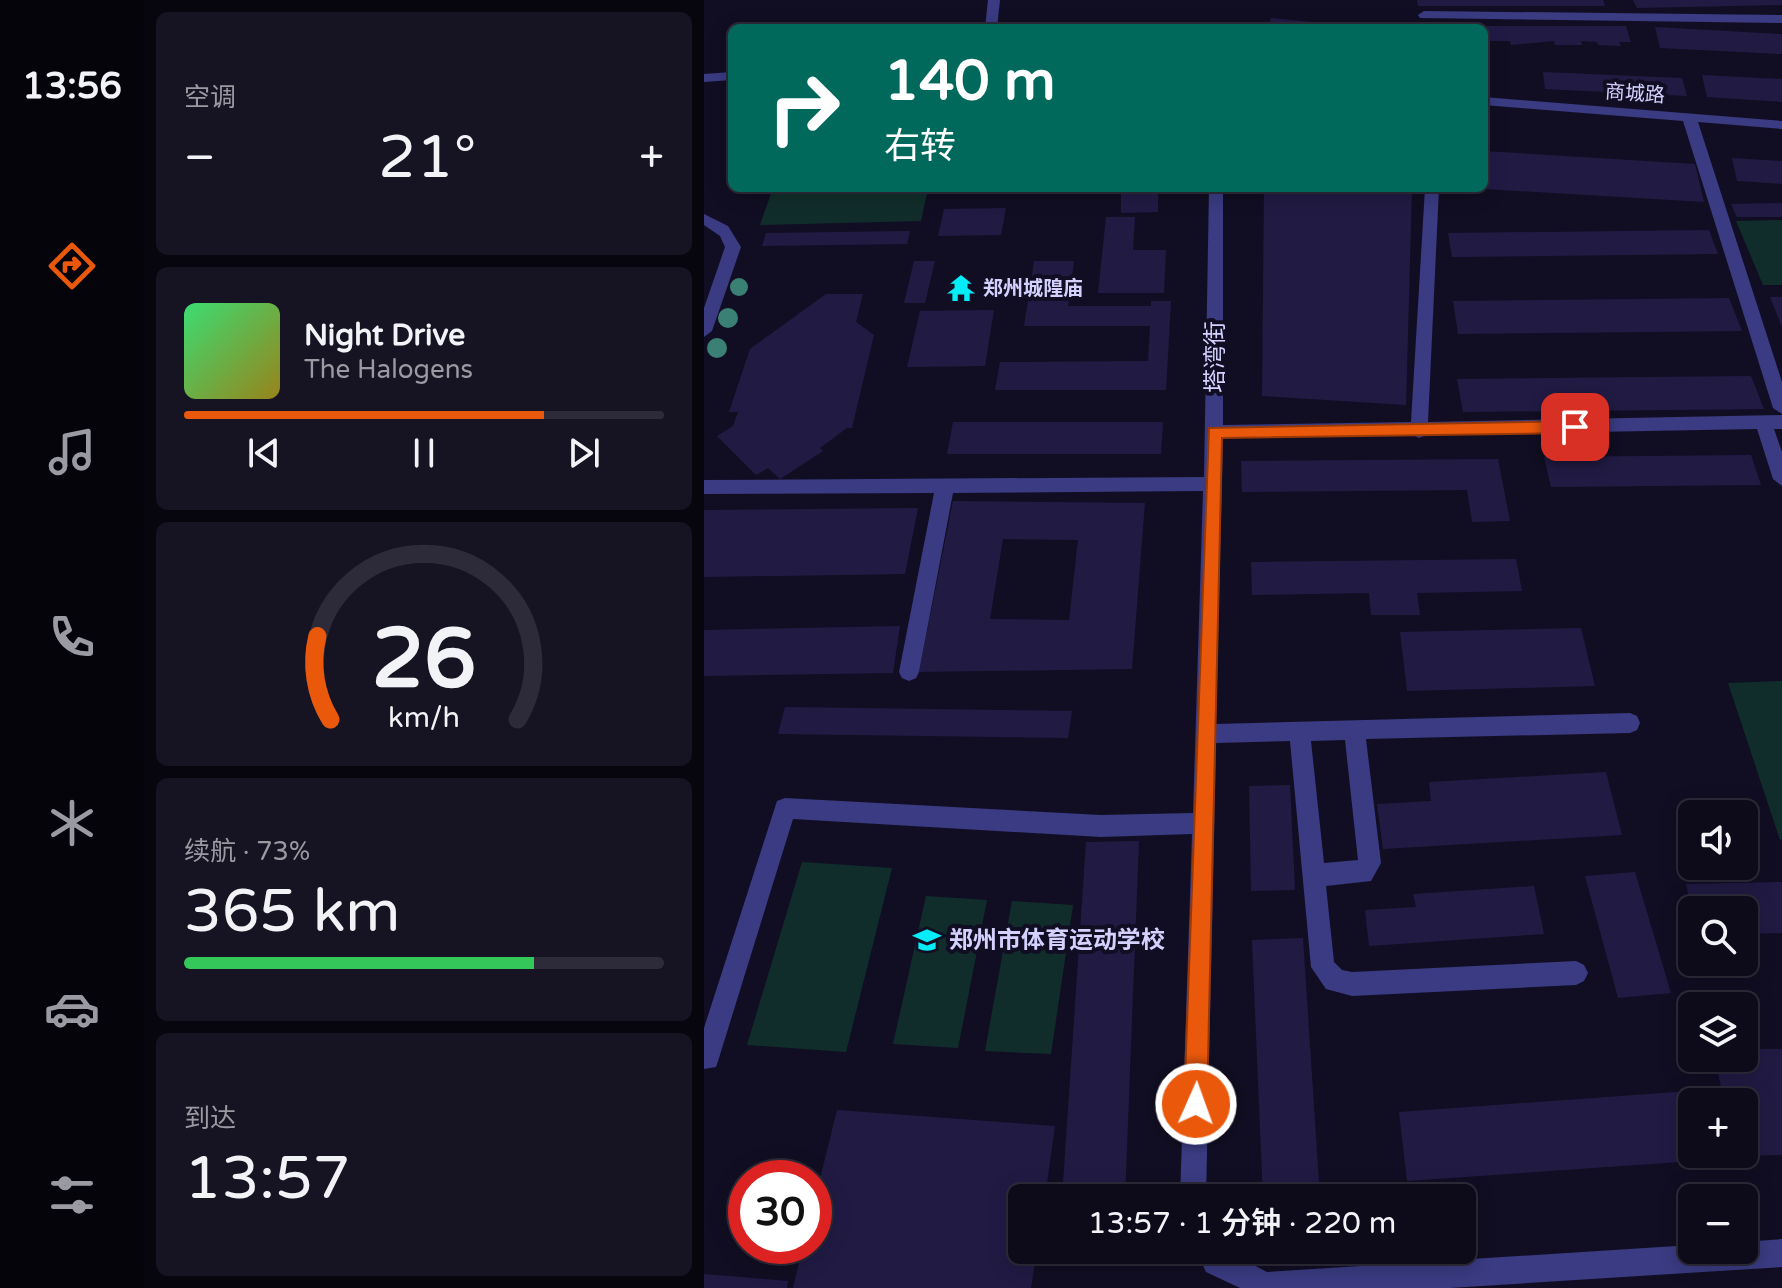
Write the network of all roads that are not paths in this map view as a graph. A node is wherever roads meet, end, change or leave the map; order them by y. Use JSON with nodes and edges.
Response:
{"nodes":[{"id":1,"x":994,"y":0,"type":"edge"},
{"id":2,"x":1617,"y":0,"type":"edge"},
{"id":3,"x":1424,"y":15,"type":"dead end"},
{"id":4,"x":1623,"y":17,"type":"junction"},
{"id":5,"x":1782,"y":19,"type":"edge"},
{"id":6,"x":991,"y":24,"type":"edge"},
{"id":7,"x":728,"y":76,"type":"edge"},
{"id":8,"x":704,"y":78,"type":"edge"},
{"id":9,"x":1488,"y":101,"type":"edge"},
{"id":10,"x":1689,"y":117,"type":"junction"},
{"id":11,"x":1782,"y":125,"type":"edge"},
{"id":12,"x":1216,"y":192,"type":"edge"},
{"id":13,"x":1432,"y":192,"type":"edge"},
{"id":14,"x":704,"y":219,"type":"edge"},
{"id":15,"x":704,"y":331,"type":"edge"},
{"id":16,"x":1782,"y":408,"type":"edge"},
{"id":17,"x":1763,"y":422,"type":"junction"},
{"id":18,"x":1782,"y":422,"type":"edge"},
{"id":19,"x":1419,"y":431,"type":"junction"},
{"id":20,"x":1214,"y":432,"type":"junction"},
{"id":21,"x":1782,"y":479,"type":"edge"},
{"id":22,"x":1213,"y":484,"type":"junction"},
{"id":23,"x":945,"y":485,"type":"junction"},
{"id":24,"x":704,"y":487,"type":"edge"},
{"id":25,"x":909,"y":672,"type":"dead end"},
{"id":26,"x":1630,"y":723,"type":"dead end"},
{"id":27,"x":1354,"y":731,"type":"junction"},
{"id":28,"x":1300,"y":732,"type":"junction"},
{"id":29,"x":1206,"y":734,"type":"junction"},
{"id":30,"x":1204,"y":823,"type":"junction"},
{"id":31,"x":1313,"y":875,"type":"junction"},
{"id":32,"x":1576,"y":973,"type":"dead end"},
{"id":33,"x":707,"y":1058,"type":"dead end"},
{"id":34,"x":1193,"y":1184,"type":"edge"},
{"id":35,"x":1782,"y":1253,"type":"edge"},
{"id":36,"x":1227,"y":1264,"type":"edge"}],
"edges":[{"from":1,"to":6,"type":"street"},
{"from":2,"to":4,"type":"street"},
{"from":3,"to":4,"type":"street"},
{"from":4,"to":5,"type":"street"},
{"from":7,"to":8,"type":"street"},
{"from":9,"to":10,"type":"street","name":"商城路"},
{"from":10,"to":11,"type":"street","name":"商城路"},
{"from":10,"to":16,"type":"street"},
{"from":12,"to":20,"type":"street","name":"塔湾街"},
{"from":13,"to":19,"type":"street"},
{"from":14,"to":15,"type":"street"},
{"from":17,"to":18,"type":"street"},
{"from":17,"to":19,"type":"street"},
{"from":17,"to":21,"type":"street"},
{"from":19,"to":20,"type":"street"},
{"from":20,"to":22,"type":"street","name":"塔湾街"},
{"from":22,"to":23,"type":"street"},
{"from":22,"to":29,"type":"street","name":"塔湾街"},
{"from":23,"to":24,"type":"street"},
{"from":23,"to":25,"type":"street"},
{"from":26,"to":27,"type":"street"},
{"from":27,"to":28,"type":"street"},
{"from":27,"to":31,"type":"street"},
{"from":28,"to":29,"type":"street"},
{"from":28,"to":31,"type":"street"},
{"from":29,"to":30,"type":"street","name":"塔湾街"},
{"from":30,"to":33,"type":"street"},
{"from":30,"to":34,"type":"street","name":"塔湾街"},
{"from":31,"to":32,"type":"street"},
{"from":35,"to":36,"type":"street"}]}
